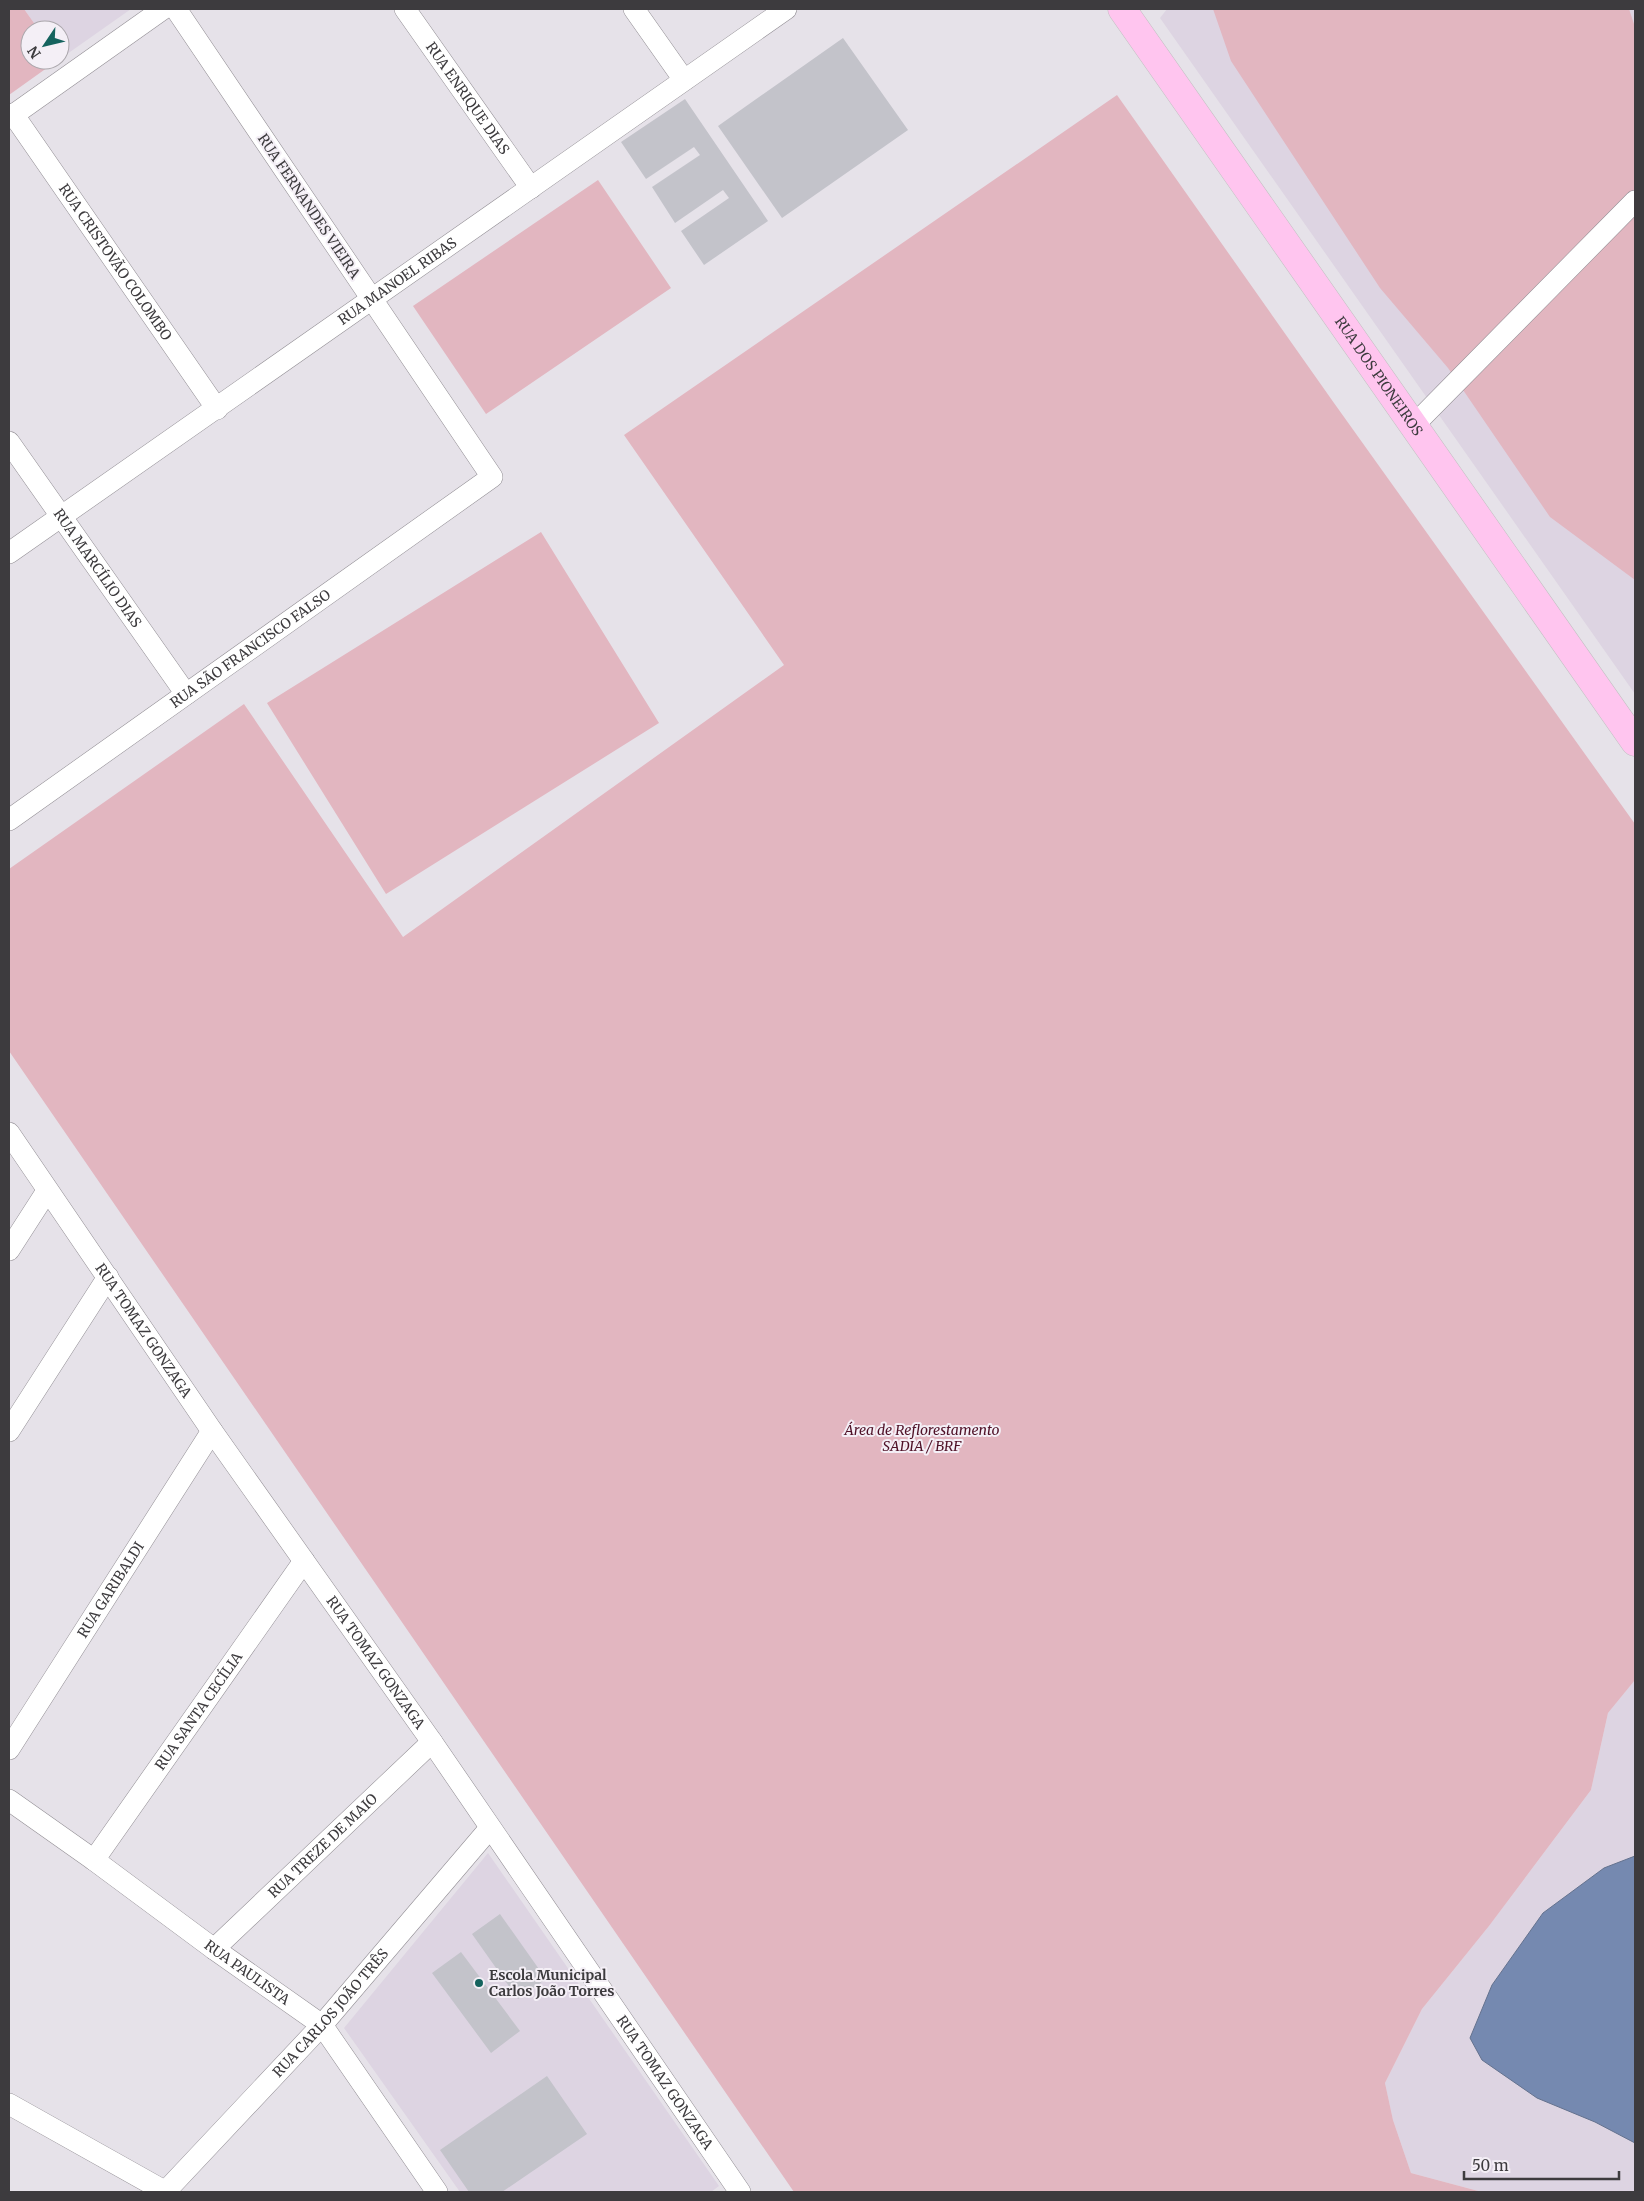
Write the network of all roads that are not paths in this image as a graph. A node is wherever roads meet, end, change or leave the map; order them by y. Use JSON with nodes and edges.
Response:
{"nodes":[{"id":1,"x":163,"y":9,"type":"edge"},
{"id":2,"x":176,"y":9,"type":"edge"},
{"id":3,"x":405,"y":9,"type":"edge"},
{"id":4,"x":634,"y":9,"type":"edge"},
{"id":5,"x":786,"y":9,"type":"edge"},
{"id":6,"x":1123,"y":9,"type":"edge"},
{"id":7,"x":684,"y":80,"type":"junction"},
{"id":8,"x":11,"y":116,"type":"edge"},
{"id":9,"x":532,"y":188,"type":"junction"},
{"id":10,"x":1635,"y":201,"type":"edge"},
{"id":11,"x":372,"y":300,"type":"junction"},
{"id":12,"x":217,"y":409,"type":"junction"},
{"id":13,"x":1414,"y":426,"type":"junction"},
{"id":14,"x":9,"y":442,"type":"edge"},
{"id":15,"x":492,"y":477,"type":"joint"},
{"id":16,"x":61,"y":517,"type":"junction"},
{"id":17,"x":9,"y":553,"type":"edge"},
{"id":18,"x":186,"y":694,"type":"junction"},
{"id":19,"x":1635,"y":742,"type":"edge"},
{"id":20,"x":9,"y":820,"type":"edge"},
{"id":21,"x":9,"y":1134,"type":"edge"},
{"id":22,"x":47,"y":1191,"type":"junction"},
{"id":23,"x":9,"y":1250,"type":"edge"},
{"id":24,"x":108,"y":1277,"type":"junction"},
{"id":25,"x":9,"y":1431,"type":"edge"},
{"id":26,"x":212,"y":1431,"type":"junction"},
{"id":27,"x":304,"y":1561,"type":"junction"},
{"id":28,"x":432,"y":1742,"type":"junction"},
{"id":29,"x":9,"y":1749,"type":"edge"},
{"id":30,"x":9,"y":1800,"type":"edge"},
{"id":31,"x":490,"y":1828,"type":"junction"},
{"id":32,"x":94,"y":1860,"type":"junction"},
{"id":33,"x":214,"y":1949,"type":"junction"},
{"id":34,"x":322,"y":2025,"type":"junction"},
{"id":35,"x":9,"y":2104,"type":"edge"},
{"id":36,"x":166,"y":2192,"type":"edge"},
{"id":37,"x":437,"y":2192,"type":"edge"},
{"id":38,"x":740,"y":2192,"type":"edge"}],
"edges":[{"from":1,"to":8,"type":"street"},
{"from":2,"to":11,"type":"street","name":"RUA FERNANDES VIEIRA"},
{"from":3,"to":9,"type":"street","name":"RUA ENRIQUE DIAS"},
{"from":4,"to":7,"type":"street"},
{"from":5,"to":7,"type":"street","name":"RUA MANOEL RIBAS"},
{"from":6,"to":13,"type":"main road","name":"RUA DOS PIONEIROS"},
{"from":7,"to":9,"type":"street","name":"RUA MANOEL RIBAS"},
{"from":8,"to":12,"type":"street","name":"RUA CRISTOVÃO COLOMBO"},
{"from":9,"to":11,"type":"street","name":"RUA MANOEL RIBAS"},
{"from":10,"to":13,"type":"street"},
{"from":11,"to":12,"type":"street","name":"RUA MANOEL RIBAS"},
{"from":11,"to":15,"type":"street","name":"RUA FERNANDES VIEIRA"},
{"from":12,"to":16,"type":"street","name":"RUA MANOEL RIBAS"},
{"from":13,"to":19,"type":"main road","name":"RUA DOS PIONEIROS"},
{"from":14,"to":16,"type":"street","name":"RUA MARCÍLIO DIAS"},
{"from":15,"to":18,"type":"street","name":"RUA SÃO FRANCISCO FALSO"},
{"from":16,"to":17,"type":"street","name":"RUA MANOEL RIBAS"},
{"from":16,"to":18,"type":"street","name":"RUA MARCÍLIO DIAS"},
{"from":18,"to":20,"type":"street","name":"RUA SÃO FRANCISCO FALSO"},
{"from":21,"to":22,"type":"street","name":"RUA TOMAZ GONZAGA"},
{"from":22,"to":23,"type":"street"},
{"from":22,"to":24,"type":"street","name":"RUA TOMAZ GONZAGA"},
{"from":24,"to":25,"type":"street"},
{"from":24,"to":26,"type":"street","name":"RUA TOMAZ GONZAGA"},
{"from":26,"to":27,"type":"street","name":"RUA TOMAZ GONZAGA"},
{"from":26,"to":29,"type":"street","name":"RUA GARIBALDI"},
{"from":27,"to":28,"type":"street","name":"RUA TOMAZ GONZAGA"},
{"from":27,"to":32,"type":"street","name":"RUA SANTA CECÍLIA"},
{"from":28,"to":31,"type":"street","name":"RUA TOMAZ GONZAGA"},
{"from":28,"to":33,"type":"street","name":"RUA TREZE DE MAIO"},
{"from":30,"to":32,"type":"street","name":"RUA PAULISTA"},
{"from":31,"to":34,"type":"street","name":"RUA CARLOS JOÃO TRÊS"},
{"from":31,"to":38,"type":"street","name":"RUA TOMAZ GONZAGA"},
{"from":32,"to":33,"type":"street","name":"RUA PAULISTA"},
{"from":33,"to":34,"type":"street","name":"RUA PAULISTA"},
{"from":34,"to":36,"type":"street","name":"RUA CARLOS JOÃO TRÊS"},
{"from":34,"to":37,"type":"street","name":"RUA PAULISTA"},
{"from":35,"to":36,"type":"street"}]}
